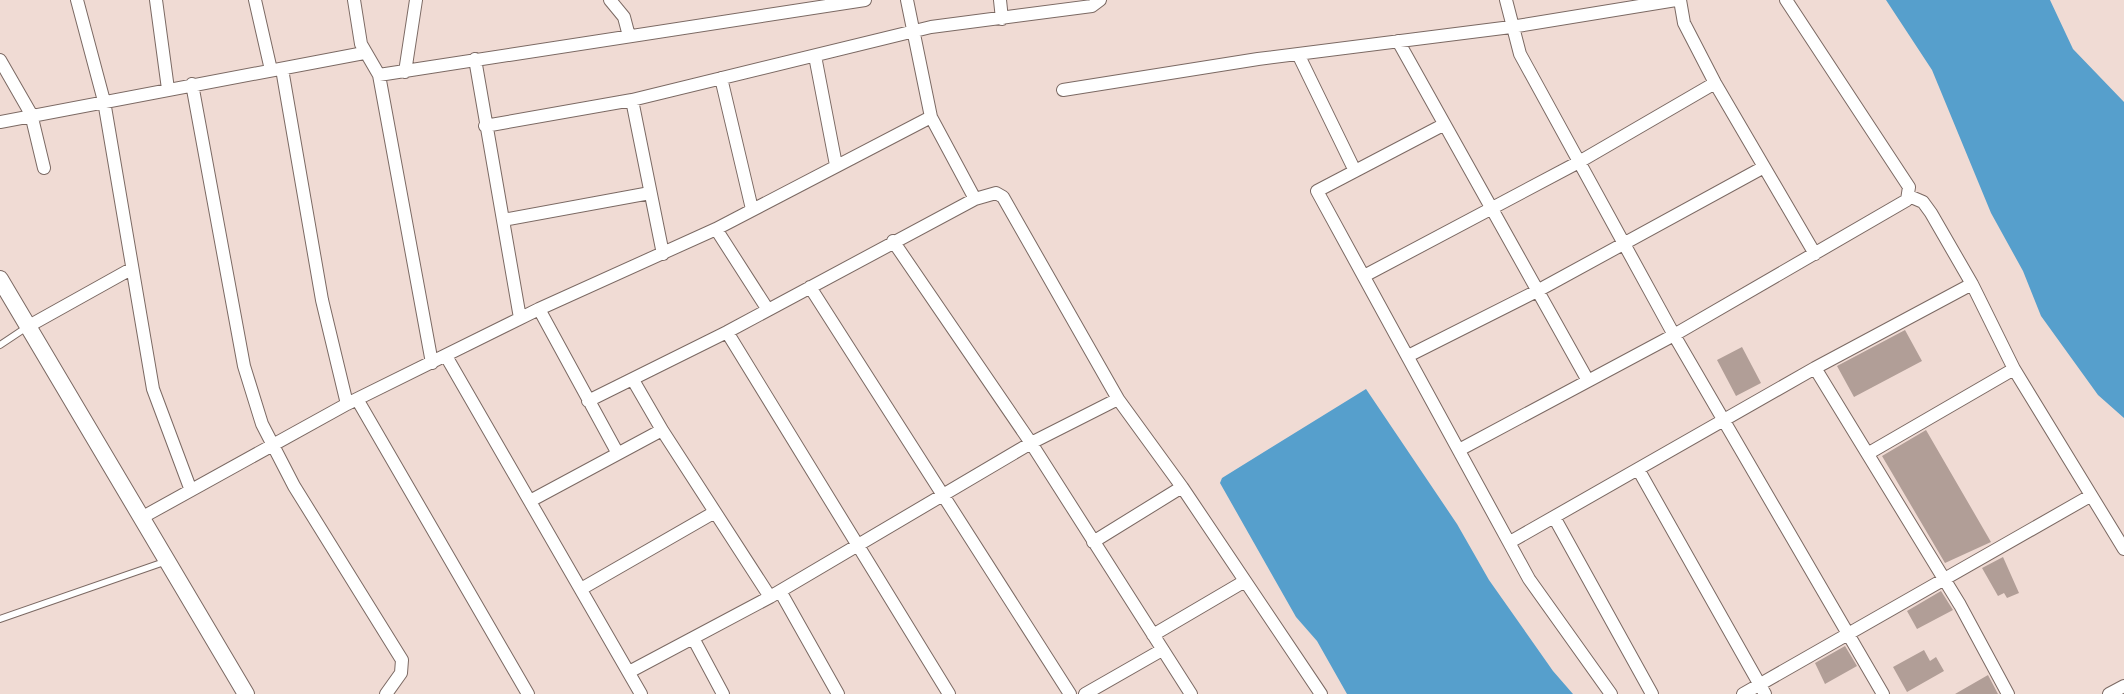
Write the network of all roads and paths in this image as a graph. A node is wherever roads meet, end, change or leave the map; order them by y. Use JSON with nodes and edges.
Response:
{"nodes":[{"id":1,"x":77,"y":0,"type":"edge"},
{"id":2,"x":156,"y":0,"type":"edge"},
{"id":3,"x":255,"y":0,"type":"edge"},
{"id":4,"x":355,"y":0,"type":"edge"},
{"id":5,"x":416,"y":0,"type":"edge"},
{"id":6,"x":610,"y":0,"type":"edge"},
{"id":7,"x":865,"y":0,"type":"edge"},
{"id":8,"x":907,"y":0,"type":"edge"},
{"id":9,"x":1000,"y":0,"type":"edge"},
{"id":10,"x":1100,"y":0,"type":"edge"},
{"id":11,"x":1506,"y":0,"type":"edge"},
{"id":12,"x":1678,"y":0,"type":"edge"},
{"id":13,"x":1786,"y":0,"type":"edge"},
{"id":14,"x":1002,"y":19,"type":"junction"},
{"id":15,"x":1511,"y":27,"type":"junction"},
{"id":16,"x":914,"y":31,"type":"junction"},
{"id":17,"x":629,"y":36,"type":"junction"},
{"id":18,"x":1398,"y":41,"type":"junction"},
{"id":19,"x":364,"y":53,"type":"junction"},
{"id":20,"x":815,"y":56,"type":"junction"},
{"id":21,"x":1299,"y":56,"type":"junction"},
{"id":22,"x":475,"y":59,"type":"junction"},
{"id":23,"x":0,"y":60,"type":"edge"},
{"id":24,"x":277,"y":69,"type":"junction"},
{"id":25,"x":405,"y":72,"type":"junction"},
{"id":26,"x":379,"y":75,"type":"junction"},
{"id":27,"x":722,"y":78,"type":"junction"},
{"id":28,"x":1715,"y":83,"type":"junction"},
{"id":29,"x":192,"y":84,"type":"junction"},
{"id":30,"x":168,"y":89,"type":"junction"},
{"id":31,"x":1063,"y":90,"type":"dead end"},
{"id":32,"x":632,"y":100,"type":"junction"},
{"id":33,"x":104,"y":101,"type":"junction"},
{"id":34,"x":31,"y":114,"type":"junction"},
{"id":35,"x":932,"y":117,"type":"junction"},
{"id":36,"x":0,"y":122,"type":"edge"},
{"id":37,"x":1443,"y":125,"type":"junction"},
{"id":38,"x":485,"y":126,"type":"junction"},
{"id":39,"x":1579,"y":162,"type":"junction"},
{"id":40,"x":836,"y":165,"type":"junction"},
{"id":41,"x":1764,"y":167,"type":"junction"},
{"id":42,"x":44,"y":168,"type":"dead end"},
{"id":43,"x":1355,"y":171,"type":"junction"},
{"id":44,"x":650,"y":193,"type":"junction"},
{"id":45,"x":1909,"y":195,"type":"junction"},
{"id":46,"x":975,"y":199,"type":"junction"},
{"id":47,"x":1492,"y":207,"type":"junction"},
{"id":48,"x":751,"y":209,"type":"junction"},
{"id":49,"x":503,"y":220,"type":"junction"},
{"id":50,"x":716,"y":229,"type":"junction"},
{"id":51,"x":893,"y":241,"type":"junction"},
{"id":52,"x":1624,"y":244,"type":"junction"},
{"id":53,"x":663,"y":254,"type":"junction"},
{"id":54,"x":1815,"y":254,"type":"junction"},
{"id":55,"x":131,"y":269,"type":"junction"},
{"id":56,"x":1364,"y":276,"type":"junction"},
{"id":57,"x":0,"y":279,"type":"edge"},
{"id":58,"x":1972,"y":284,"type":"junction"},
{"id":59,"x":810,"y":287,"type":"junction"},
{"id":60,"x":1539,"y":290,"type":"junction"},
{"id":61,"x":539,"y":309,"type":"junction"},
{"id":62,"x":768,"y":310,"type":"junction"},
{"id":63,"x":520,"y":318,"type":"junction"},
{"id":64,"x":27,"y":327,"type":"junction"},
{"id":65,"x":727,"y":332,"type":"junction"},
{"id":66,"x":1674,"y":335,"type":"junction"},
{"id":67,"x":0,"y":345,"type":"edge"},
{"id":68,"x":446,"y":356,"type":"junction"},
{"id":69,"x":1408,"y":356,"type":"junction"},
{"id":70,"x":432,"y":363,"type":"junction"},
{"id":71,"x":1815,"y":368,"type":"junction"},
{"id":72,"x":2014,"y":369,"type":"junction"},
{"id":73,"x":1587,"y":379,"type":"junction"},
{"id":74,"x":634,"y":380,"type":"junction"},
{"id":75,"x":1118,"y":399,"type":"junction"},
{"id":76,"x":588,"y":401,"type":"junction"},
{"id":77,"x":352,"y":402,"type":"junction"},
{"id":78,"x":1723,"y":421,"type":"junction"},
{"id":79,"x":662,"y":430,"type":"junction"},
{"id":80,"x":1031,"y":443,"type":"junction"},
{"id":81,"x":275,"y":445,"type":"junction"},
{"id":82,"x":1459,"y":450,"type":"junction"},
{"id":83,"x":617,"y":452,"type":"junction"},
{"id":84,"x":1869,"y":453,"type":"junction"},
{"id":85,"x":1638,"y":470,"type":"junction"},
{"id":86,"x":1182,"y":487,"type":"junction"},
{"id":87,"x":190,"y":488,"type":"junction"},
{"id":88,"x":946,"y":495,"type":"junction"},
{"id":89,"x":2090,"y":496,"type":"junction"},
{"id":90,"x":530,"y":501,"type":"junction"},
{"id":91,"x":715,"y":512,"type":"junction"},
{"id":92,"x":141,"y":517,"type":"junction"},
{"id":93,"x":1554,"y":517,"type":"junction"},
{"id":94,"x":1094,"y":542,"type":"junction"},
{"id":95,"x":1510,"y":542,"type":"junction"},
{"id":96,"x":859,"y":545,"type":"junction"},
{"id":97,"x":2124,"y":549,"type":"edge"},
{"id":98,"x":167,"y":561,"type":"junction"},
{"id":99,"x":1944,"y":578,"type":"junction"},
{"id":100,"x":1245,"y":581,"type":"junction"},
{"id":101,"x":580,"y":589,"type":"junction"},
{"id":102,"x":775,"y":594,"type":"junction"},
{"id":103,"x":0,"y":620,"type":"edge"},
{"id":104,"x":1848,"y":634,"type":"junction"},
{"id":105,"x":1153,"y":635,"type":"junction"},
{"id":106,"x":693,"y":638,"type":"junction"},
{"id":107,"x":1162,"y":650,"type":"junction"},
{"id":108,"x":628,"y":672,"type":"junction"},
{"id":109,"x":2124,"y":686,"type":"edge"},
{"id":110,"x":1763,"y":689,"type":"edge"},
{"id":111,"x":246,"y":694,"type":"edge"},
{"id":112,"x":386,"y":694,"type":"edge"},
{"id":113,"x":528,"y":694,"type":"edge"},
{"id":114,"x":641,"y":694,"type":"edge"},
{"id":115,"x":723,"y":694,"type":"edge"},
{"id":116,"x":838,"y":694,"type":"edge"},
{"id":117,"x":949,"y":694,"type":"edge"},
{"id":118,"x":1070,"y":694,"type":"edge"},
{"id":119,"x":1085,"y":694,"type":"edge"},
{"id":120,"x":1191,"y":694,"type":"edge"},
{"id":121,"x":1321,"y":694,"type":"edge"},
{"id":122,"x":1611,"y":694,"type":"edge"},
{"id":123,"x":1652,"y":694,"type":"edge"},
{"id":124,"x":1743,"y":694,"type":"edge"},
{"id":125,"x":1883,"y":694,"type":"edge"},
{"id":126,"x":2008,"y":694,"type":"edge"},
{"id":127,"x":2109,"y":694,"type":"edge"}],
"edges":[{"from":1,"to":33,"type":"street"},
{"from":2,"to":30,"type":"street"},
{"from":3,"to":24,"type":"street"},
{"from":4,"to":19,"type":"street"},
{"from":5,"to":25,"type":"street"},
{"from":6,"to":17,"type":"street"},
{"from":7,"to":17,"type":"street"},
{"from":8,"to":16,"type":"street"},
{"from":9,"to":14,"type":"street"},
{"from":10,"to":14,"type":"street"},
{"from":11,"to":15,"type":"street"},
{"from":12,"to":15,"type":"street"},
{"from":12,"to":28,"type":"street"},
{"from":13,"to":45,"type":"street"},
{"from":14,"to":16,"type":"street"},
{"from":15,"to":18,"type":"street"},
{"from":15,"to":39,"type":"street"},
{"from":16,"to":20,"type":"street"},
{"from":16,"to":35,"type":"street"},
{"from":17,"to":22,"type":"street"},
{"from":18,"to":21,"type":"street"},
{"from":18,"to":37,"type":"street"},
{"from":19,"to":24,"type":"street"},
{"from":19,"to":26,"type":"street"},
{"from":20,"to":27,"type":"street"},
{"from":20,"to":40,"type":"street"},
{"from":21,"to":31,"type":"street"},
{"from":21,"to":43,"type":"street"},
{"from":22,"to":25,"type":"street"},
{"from":22,"to":38,"type":"street"},
{"from":23,"to":34,"type":"street"},
{"from":24,"to":29,"type":"street"},
{"from":24,"to":77,"type":"street"},
{"from":25,"to":26,"type":"street"},
{"from":26,"to":70,"type":"street"},
{"from":27,"to":32,"type":"street"},
{"from":27,"to":48,"type":"street"},
{"from":28,"to":39,"type":"street"},
{"from":28,"to":41,"type":"street"},
{"from":29,"to":30,"type":"street"},
{"from":29,"to":81,"type":"street"},
{"from":30,"to":33,"type":"street"},
{"from":32,"to":38,"type":"street"},
{"from":32,"to":44,"type":"street"},
{"from":33,"to":34,"type":"street"},
{"from":33,"to":55,"type":"street"},
{"from":34,"to":36,"type":"street"},
{"from":34,"to":42,"type":"street"},
{"from":35,"to":40,"type":"street"},
{"from":35,"to":46,"type":"street"},
{"from":37,"to":43,"type":"street"},
{"from":37,"to":47,"type":"street"},
{"from":38,"to":49,"type":"street"},
{"from":39,"to":47,"type":"street"},
{"from":39,"to":52,"type":"street"},
{"from":40,"to":48,"type":"street"},
{"from":41,"to":52,"type":"street"},
{"from":41,"to":54,"type":"street"},
{"from":43,"to":56,"type":"street"},
{"from":44,"to":49,"type":"street"},
{"from":44,"to":53,"type":"street"},
{"from":45,"to":54,"type":"street"},
{"from":45,"to":58,"type":"street"},
{"from":46,"to":51,"type":"street"},
{"from":46,"to":75,"type":"street"},
{"from":47,"to":56,"type":"street"},
{"from":47,"to":60,"type":"street"},
{"from":48,"to":50,"type":"street"},
{"from":49,"to":63,"type":"street"},
{"from":50,"to":53,"type":"street"},
{"from":50,"to":62,"type":"street"},
{"from":51,"to":59,"type":"street"},
{"from":51,"to":80,"type":"street"},
{"from":52,"to":60,"type":"street"},
{"from":52,"to":66,"type":"street"},
{"from":53,"to":61,"type":"street"},
{"from":54,"to":66,"type":"street"},
{"from":55,"to":64,"type":"street"},
{"from":55,"to":87,"type":"street"},
{"from":56,"to":69,"type":"street"},
{"from":57,"to":64,"type":"street"},
{"from":58,"to":71,"type":"street"},
{"from":58,"to":72,"type":"street"},
{"from":59,"to":62,"type":"street"},
{"from":59,"to":88,"type":"street"},
{"from":60,"to":69,"type":"street"},
{"from":60,"to":73,"type":"street"},
{"from":61,"to":63,"type":"street"},
{"from":61,"to":76,"type":"street"},
{"from":62,"to":65,"type":"street"},
{"from":63,"to":68,"type":"street"},
{"from":64,"to":67,"type":"lane"},
{"from":64,"to":92,"type":"street"},
{"from":65,"to":74,"type":"street"},
{"from":65,"to":96,"type":"street"},
{"from":66,"to":73,"type":"street"},
{"from":66,"to":78,"type":"street"},
{"from":68,"to":70,"type":"street"},
{"from":68,"to":90,"type":"street"},
{"from":69,"to":82,"type":"street"},
{"from":70,"to":77,"type":"street"},
{"from":71,"to":78,"type":"street"},
{"from":71,"to":84,"type":"street"},
{"from":72,"to":84,"type":"street"},
{"from":72,"to":89,"type":"street"},
{"from":73,"to":82,"type":"street"},
{"from":74,"to":76,"type":"street"},
{"from":74,"to":79,"type":"street"},
{"from":75,"to":80,"type":"street"},
{"from":75,"to":86,"type":"street"},
{"from":76,"to":83,"type":"street"},
{"from":77,"to":81,"type":"street"},
{"from":77,"to":113,"type":"street"},
{"from":78,"to":85,"type":"street"},
{"from":78,"to":104,"type":"street"},
{"from":79,"to":83,"type":"street"},
{"from":79,"to":91,"type":"street"},
{"from":80,"to":88,"type":"street"},
{"from":80,"to":94,"type":"street"},
{"from":81,"to":87,"type":"street"},
{"from":81,"to":112,"type":"street"},
{"from":82,"to":95,"type":"street"},
{"from":83,"to":90,"type":"street"},
{"from":84,"to":99,"type":"street"},
{"from":85,"to":93,"type":"street"},
{"from":85,"to":110,"type":"street"},
{"from":86,"to":94,"type":"street"},
{"from":86,"to":100,"type":"street"},
{"from":87,"to":92,"type":"street"},
{"from":88,"to":96,"type":"street"},
{"from":88,"to":118,"type":"street"},
{"from":89,"to":97,"type":"street"},
{"from":89,"to":99,"type":"street"},
{"from":90,"to":101,"type":"street"},
{"from":91,"to":101,"type":"street"},
{"from":91,"to":102,"type":"street"},
{"from":92,"to":98,"type":"street"},
{"from":93,"to":95,"type":"street"},
{"from":93,"to":123,"type":"street"},
{"from":94,"to":105,"type":"street"},
{"from":95,"to":122,"type":"street"},
{"from":96,"to":102,"type":"street"},
{"from":96,"to":117,"type":"street"},
{"from":98,"to":103,"type":"lane"},
{"from":98,"to":111,"type":"street"},
{"from":99,"to":104,"type":"street"},
{"from":99,"to":126,"type":"street"},
{"from":100,"to":105,"type":"street"},
{"from":100,"to":121,"type":"street"},
{"from":101,"to":108,"type":"street"},
{"from":102,"to":106,"type":"street"},
{"from":102,"to":116,"type":"street"},
{"from":104,"to":110,"type":"street"},
{"from":104,"to":125,"type":"street"},
{"from":105,"to":107,"type":"street"},
{"from":106,"to":108,"type":"street"},
{"from":106,"to":115,"type":"street"},
{"from":107,"to":119,"type":"street"},
{"from":107,"to":120,"type":"street"},
{"from":108,"to":114,"type":"street"},
{"from":109,"to":127,"type":"street"},
{"from":110,"to":124,"type":"street"}]}
